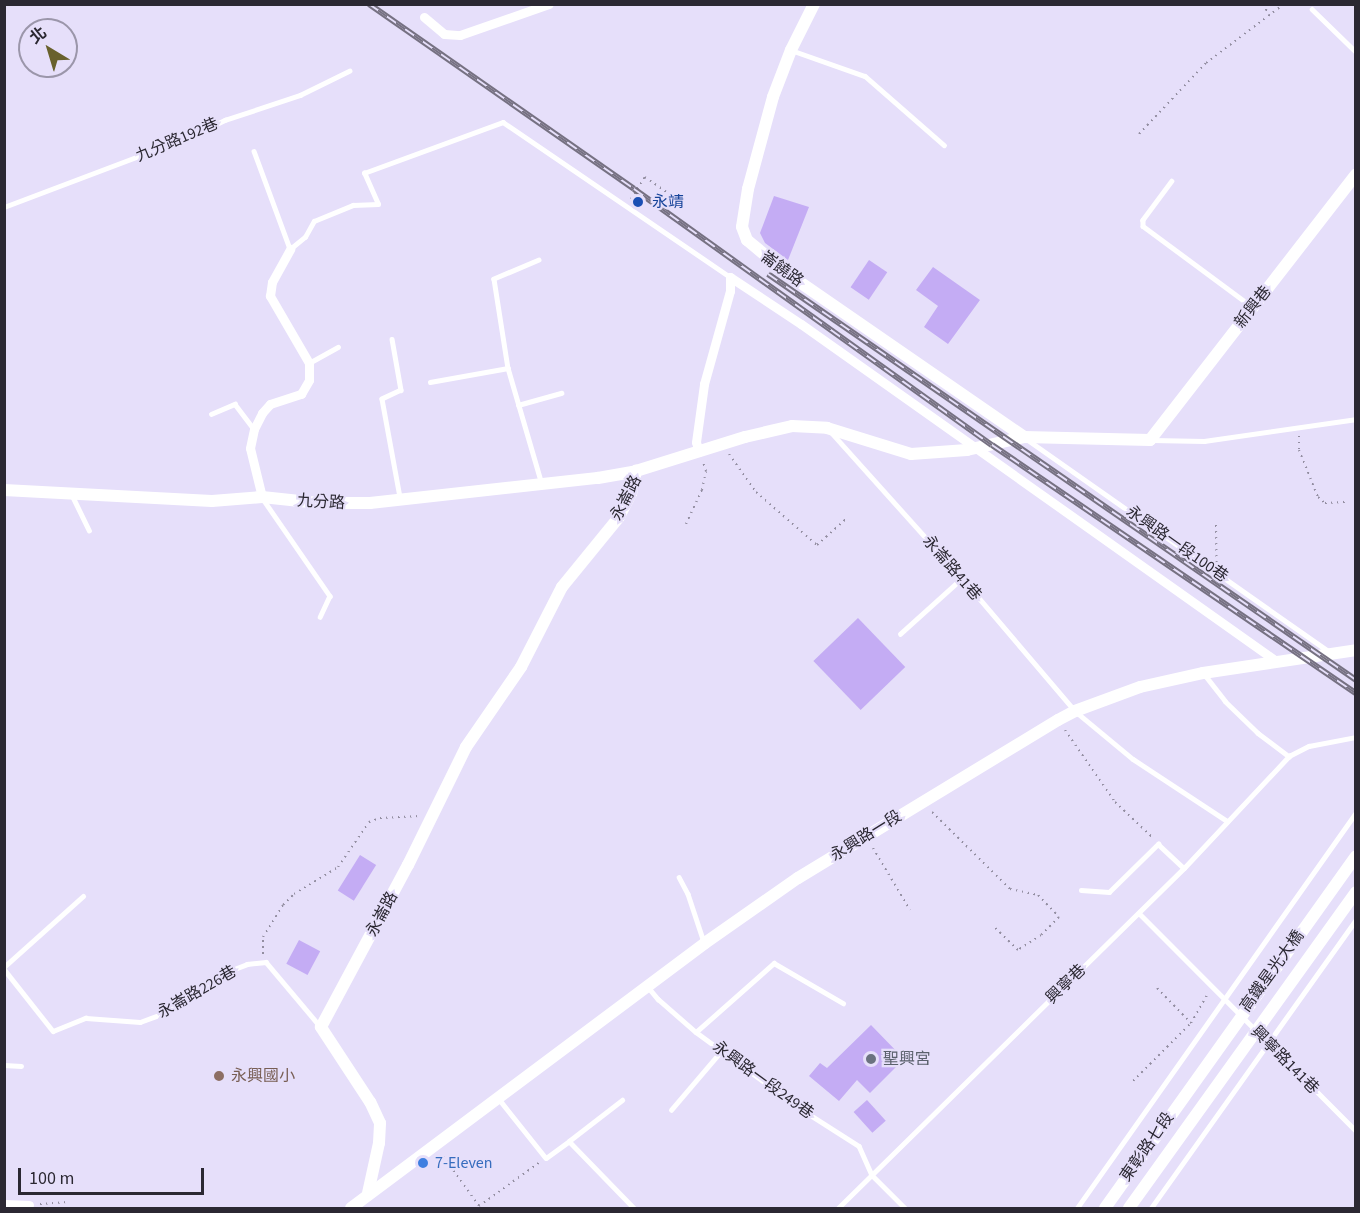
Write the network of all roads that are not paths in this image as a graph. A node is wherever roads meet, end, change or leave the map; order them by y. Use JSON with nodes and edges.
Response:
{"nodes":[{"id":1,"x":549,"y":4,"type":"edge"},
{"id":2,"x":814,"y":4,"type":"edge"},
{"id":3,"x":1312,"y":9,"type":"dead end"},
{"id":4,"x":424,"y":17,"type":"dead end"},
{"id":5,"x":790,"y":50,"type":"junction"},
{"id":6,"x":1356,"y":52,"type":"edge"},
{"id":7,"x":349,"y":71,"type":"dead end"},
{"id":8,"x":944,"y":145,"type":"dead end"},
{"id":9,"x":254,"y":151,"type":"dead end"},
{"id":10,"x":1356,"y":174,"type":"edge"},
{"id":11,"x":1172,"y":181,"type":"dead end"},
{"id":12,"x":4,"y":207,"type":"edge"},
{"id":13,"x":290,"y":249,"type":"junction"},
{"id":14,"x":539,"y":260,"type":"dead end"},
{"id":15,"x":730,"y":277,"type":"junction"},
{"id":16,"x":1253,"y":308,"type":"junction"},
{"id":17,"x":392,"y":339,"type":"dead end"},
{"id":18,"x":338,"y":347,"type":"dead end"},
{"id":19,"x":309,"y":363,"type":"junction"},
{"id":20,"x":508,"y":368,"type":"junction"},
{"id":21,"x":430,"y":382,"type":"dead end"},
{"id":22,"x":561,"y":393,"type":"dead end"},
{"id":23,"x":518,"y":405,"type":"junction"},
{"id":24,"x":211,"y":414,"type":"dead end"},
{"id":25,"x":1356,"y":419,"type":"edge"},
{"id":26,"x":827,"y":428,"type":"junction"},
{"id":27,"x":254,"y":429,"type":"junction"},
{"id":28,"x":1024,"y":437,"type":"junction"},
{"id":29,"x":1150,"y":440,"type":"junction"},
{"id":30,"x":975,"y":448,"type":"junction"},
{"id":31,"x":699,"y":452,"type":"junction"},
{"id":32,"x":636,"y":471,"type":"junction"},
{"id":33,"x":543,"y":486,"type":"junction"},
{"id":34,"x":4,"y":490,"type":"edge"},
{"id":35,"x":72,"y":494,"type":"junction"},
{"id":36,"x":262,"y":497,"type":"junction"},
{"id":37,"x":401,"y":500,"type":"junction"},
{"id":38,"x":89,"y":530,"type":"dead end"},
{"id":39,"x":962,"y":578,"type":"junction"},
{"id":40,"x":320,"y":617,"type":"dead end"},
{"id":41,"x":900,"y":634,"type":"dead end"},
{"id":42,"x":1349,"y":651,"type":"edge"},
{"id":43,"x":1330,"y":652,"type":"junction"},
{"id":44,"x":1356,"y":659,"type":"edge"},
{"id":45,"x":1276,"y":661,"type":"junction"},
{"id":46,"x":1203,"y":673,"type":"junction"},
{"id":47,"x":1075,"y":711,"type":"junction"},
{"id":48,"x":1356,"y":736,"type":"edge"},
{"id":49,"x":1289,"y":756,"type":"junction"},
{"id":50,"x":1356,"y":812,"type":"edge"},
{"id":51,"x":1227,"y":821,"type":"junction"},
{"id":52,"x":1356,"y":856,"type":"edge"},
{"id":53,"x":1184,"y":868,"type":"junction"},
{"id":54,"x":679,"y":877,"type":"dead end"},
{"id":55,"x":1081,"y":890,"type":"dead end"},
{"id":56,"x":1356,"y":892,"type":"edge"},
{"id":57,"x":83,"y":896,"type":"dead end"},
{"id":58,"x":1138,"y":913,"type":"junction"},
{"id":59,"x":1356,"y":920,"type":"edge"},
{"id":60,"x":705,"y":943,"type":"junction"},
{"id":61,"x":4,"y":968,"type":"edge"},
{"id":62,"x":648,"y":987,"type":"junction"},
{"id":63,"x":1224,"y":998,"type":"junction"},
{"id":64,"x":843,"y":1003,"type":"dead end"},
{"id":65,"x":321,"y":1027,"type":"junction"},
{"id":66,"x":696,"y":1032,"type":"junction"},
{"id":67,"x":1269,"y":1044,"type":"junction"},
{"id":68,"x":722,"y":1050,"type":"junction"},
{"id":69,"x":4,"y":1065,"type":"edge"},
{"id":70,"x":21,"y":1066,"type":"dead end"},
{"id":71,"x":1190,"y":1086,"type":"joint"},
{"id":72,"x":1208,"y":1097,"type":"joint"},
{"id":73,"x":499,"y":1099,"type":"junction"},
{"id":74,"x":622,"y":1100,"type":"dead end"},
{"id":75,"x":671,"y":1110,"type":"dead end"},
{"id":76,"x":1356,"y":1131,"type":"edge"},
{"id":77,"x":569,"y":1141,"type":"junction"},
{"id":78,"x":872,"y":1175,"type":"junction"},
{"id":79,"x":368,"y":1193,"type":"junction"},
{"id":80,"x":4,"y":1204,"type":"edge"},
{"id":81,"x":30,"y":1207,"type":"edge"},
{"id":82,"x":351,"y":1209,"type":"edge"},
{"id":83,"x":634,"y":1209,"type":"edge"},
{"id":84,"x":838,"y":1209,"type":"edge"},
{"id":85,"x":905,"y":1209,"type":"edge"},
{"id":86,"x":1077,"y":1209,"type":"edge"},
{"id":87,"x":1105,"y":1209,"type":"edge"},
{"id":88,"x":1129,"y":1209,"type":"edge"},
{"id":89,"x":1151,"y":1209,"type":"edge"}],
"edges":[{"from":1,"to":4,"type":"street"},
{"from":2,"to":5,"type":"street","name":"崙饒路"},
{"from":3,"to":6,"type":"lane"},
{"from":5,"to":8,"type":"lane"},
{"from":5,"to":28,"type":"street","name":"崙饒路"},
{"from":7,"to":12,"type":"lane","name":"九分路192巷"},
{"from":9,"to":13,"type":"lane"},
{"from":10,"to":16,"type":"street","name":"新興巷"},
{"from":11,"to":16,"type":"lane"},
{"from":13,"to":15,"type":"lane"},
{"from":13,"to":19,"type":"street"},
{"from":14,"to":20,"type":"lane"},
{"from":15,"to":30,"type":"street"},
{"from":15,"to":31,"type":"street"},
{"from":16,"to":29,"type":"street","name":"新興巷"},
{"from":17,"to":37,"type":"lane"},
{"from":18,"to":19,"type":"lane"},
{"from":19,"to":27,"type":"street"},
{"from":20,"to":21,"type":"lane"},
{"from":20,"to":23,"type":"lane"},
{"from":22,"to":23,"type":"lane"},
{"from":23,"to":33,"type":"lane"},
{"from":24,"to":27,"type":"lane"},
{"from":25,"to":29,"type":"lane"},
{"from":26,"to":30,"type":"street","name":"永崙路"},
{"from":26,"to":31,"type":"street","name":"永崙路"},
{"from":26,"to":39,"type":"lane","name":"永崙路41巷"},
{"from":27,"to":36,"type":"street"},
{"from":28,"to":29,"type":"street","name":"永崙路"},
{"from":28,"to":30,"type":"street","name":"永崙路"},
{"from":28,"to":43,"type":"lane","name":"永興路一段100巷"},
{"from":30,"to":45,"type":"street"},
{"from":31,"to":32,"type":"street","name":"永崙路"},
{"from":32,"to":33,"type":"street","name":"九分路"},
{"from":32,"to":65,"type":"street","name":"永崙路"},
{"from":33,"to":37,"type":"street","name":"九分路"},
{"from":34,"to":35,"type":"street","name":"九分路"},
{"from":35,"to":36,"type":"street","name":"九分路"},
{"from":35,"to":38,"type":"lane"},
{"from":36,"to":37,"type":"street","name":"九分路"},
{"from":36,"to":40,"type":"lane"},
{"from":39,"to":41,"type":"lane"},
{"from":39,"to":47,"type":"lane","name":"永崙路41巷"},
{"from":42,"to":43,"type":"street","name":"永興路一段"},
{"from":42,"to":44,"type":"lane"},
{"from":43,"to":45,"type":"street","name":"永興路一段"},
{"from":45,"to":46,"type":"street","name":"永興路一段"},
{"from":46,"to":47,"type":"street","name":"永興路一段"},
{"from":46,"to":49,"type":"lane"},
{"from":47,"to":51,"type":"lane","name":"永崙路41巷"},
{"from":47,"to":60,"type":"street","name":"永興路一段"},
{"from":48,"to":49,"type":"lane"},
{"from":49,"to":51,"type":"lane","name":"興寧巷"},
{"from":50,"to":63,"type":"lane"},
{"from":51,"to":53,"type":"lane","name":"興寧巷"},
{"from":52,"to":71,"type":"street","name":"高鐵星光大橋"},
{"from":53,"to":55,"type":"lane"},
{"from":53,"to":58,"type":"lane","name":"興寧巷"},
{"from":54,"to":60,"type":"lane"},
{"from":56,"to":72,"type":"street","name":"高鐵星光大橋"},
{"from":57,"to":61,"type":"lane"},
{"from":58,"to":63,"type":"lane","name":"興寧路141巷"},
{"from":58,"to":78,"type":"lane","name":"興寧巷"},
{"from":59,"to":67,"type":"lane"},
{"from":60,"to":62,"type":"street","name":"永興路一段"},
{"from":61,"to":65,"type":"lane","name":"永崙路226巷"},
{"from":62,"to":66,"type":"lane","name":"永興路一段249巷"},
{"from":62,"to":73,"type":"street","name":"永興路一段"},
{"from":63,"to":67,"type":"lane","name":"興寧路141巷"},
{"from":63,"to":86,"type":"lane"},
{"from":64,"to":66,"type":"lane"},
{"from":65,"to":79,"type":"street"},
{"from":66,"to":68,"type":"lane","name":"永興路一段249巷"},
{"from":67,"to":76,"type":"lane","name":"興寧路141巷"},
{"from":67,"to":89,"type":"lane"},
{"from":68,"to":75,"type":"lane"},
{"from":68,"to":78,"type":"lane","name":"永興路一段249巷"},
{"from":69,"to":70,"type":"lane"},
{"from":71,"to":87,"type":"street","name":"東彰路七段"},
{"from":72,"to":88,"type":"street","name":"東彰路七段"},
{"from":73,"to":77,"type":"lane"},
{"from":73,"to":79,"type":"street","name":"永興路一段"},
{"from":74,"to":77,"type":"lane"},
{"from":77,"to":83,"type":"lane"},
{"from":78,"to":84,"type":"lane","name":"興寧巷"},
{"from":78,"to":85,"type":"lane","name":"永興路一段249巷"},
{"from":79,"to":82,"type":"street","name":"永興路一段"},
{"from":80,"to":81,"type":"street"}]}
